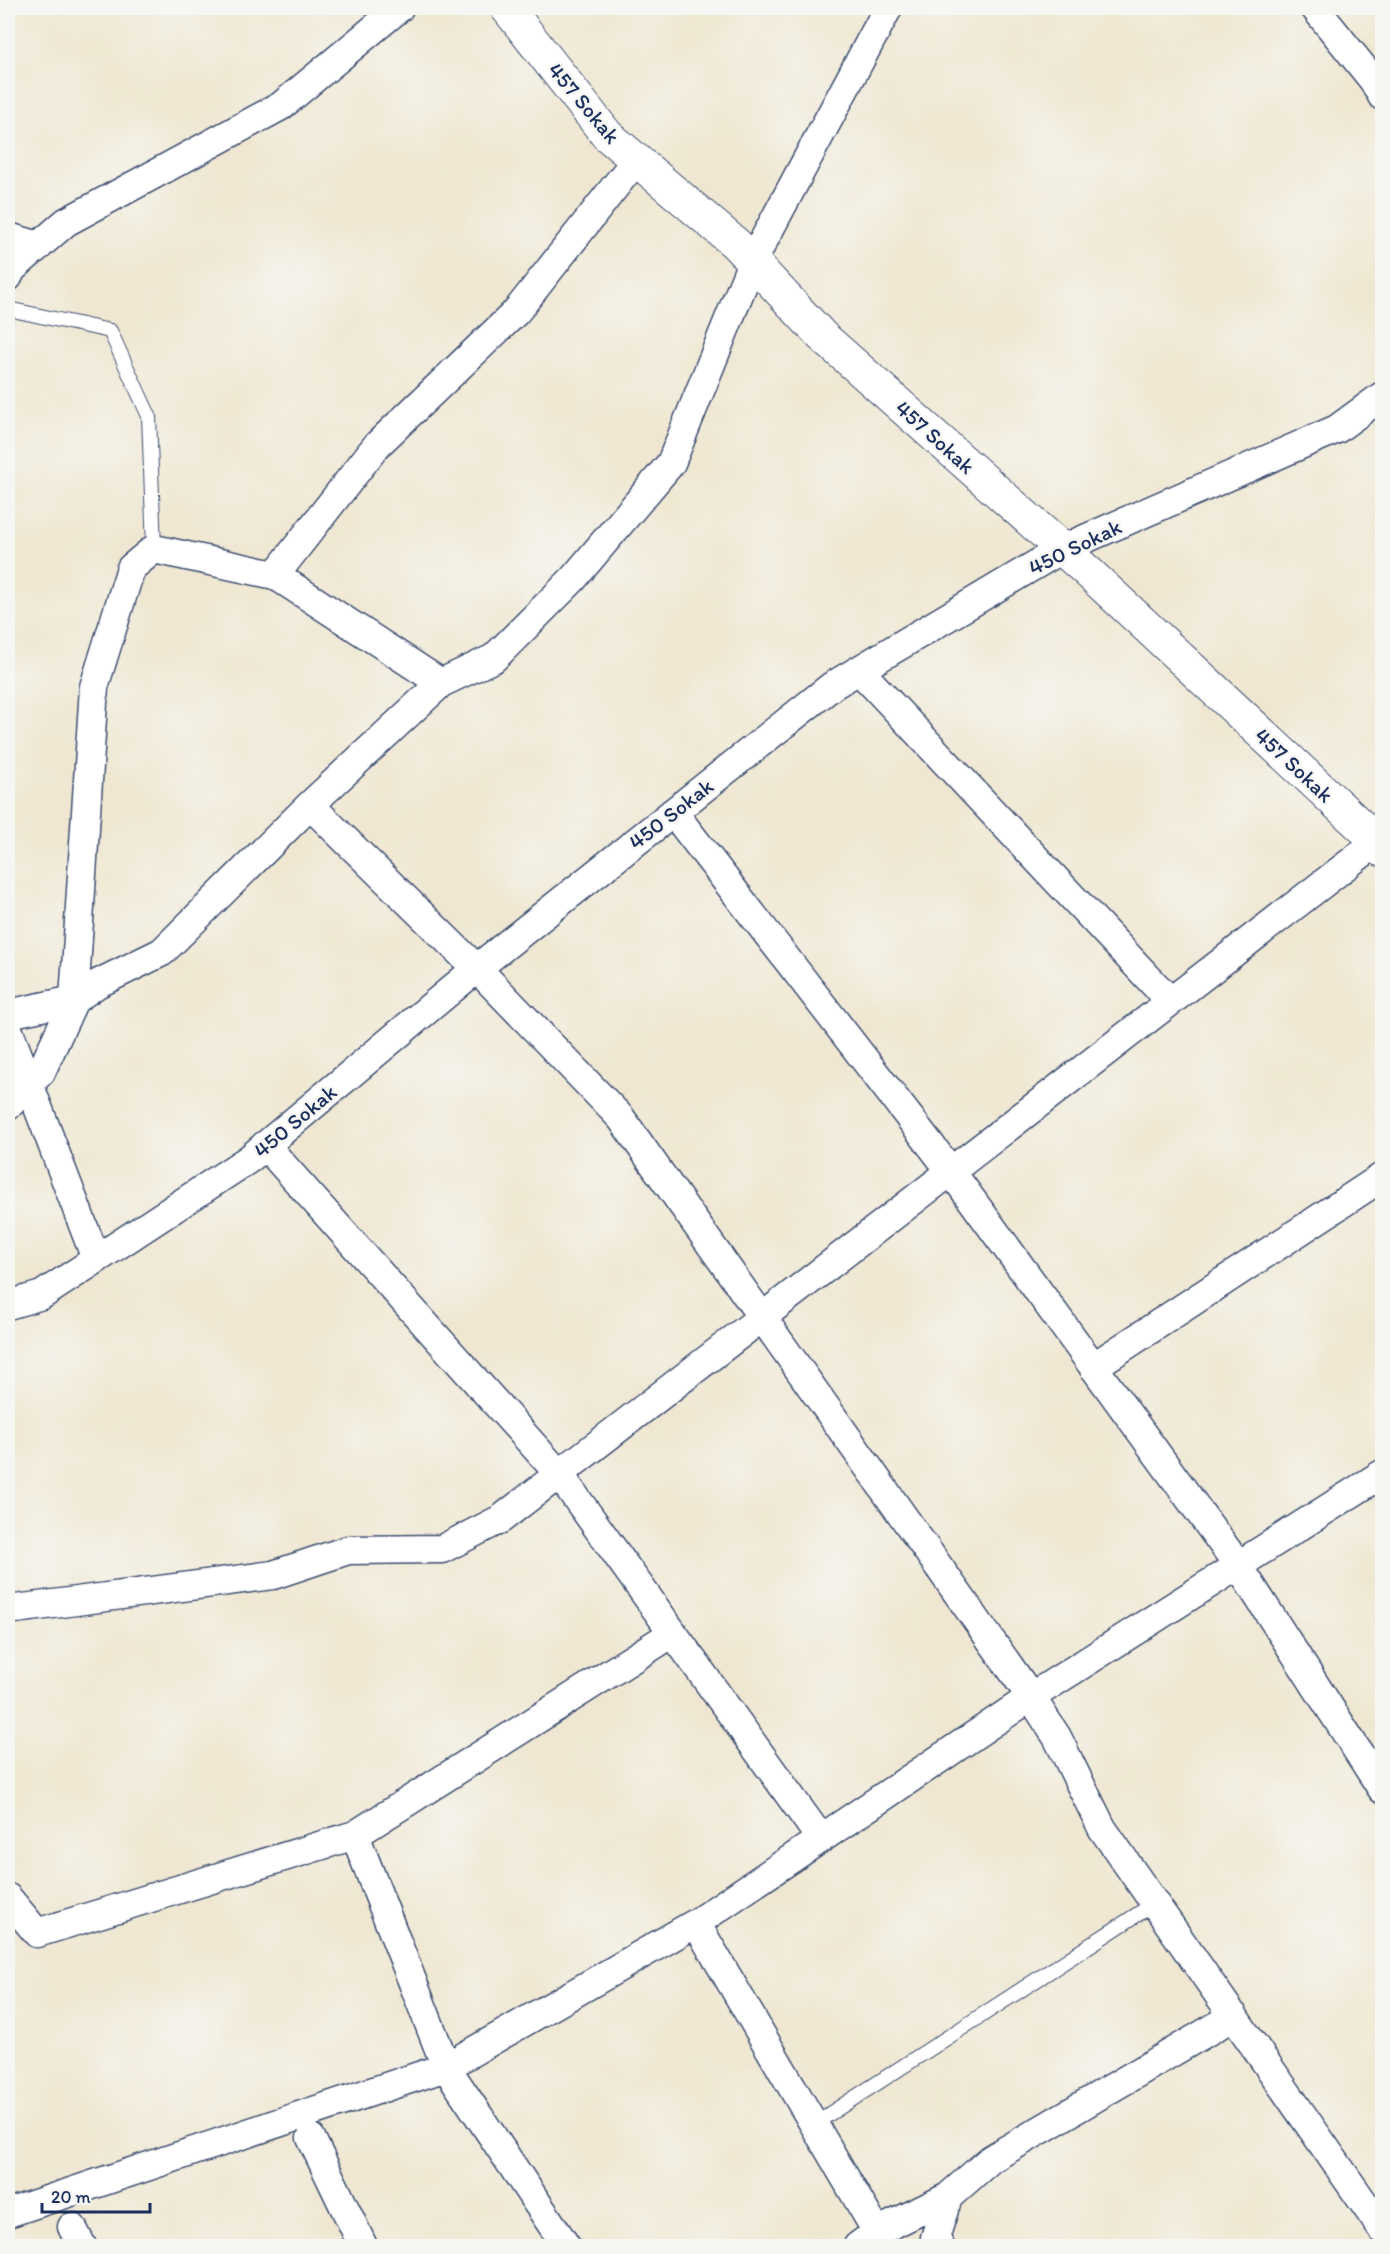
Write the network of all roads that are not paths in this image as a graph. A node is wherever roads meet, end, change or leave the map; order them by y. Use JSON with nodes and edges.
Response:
{"nodes":[{"id":1,"x":399,"y":8,"type":"edge"},
{"id":2,"x":507,"y":8,"type":"edge"},
{"id":3,"x":888,"y":8,"type":"edge"},
{"id":4,"x":1315,"y":8,"type":"edge"},
{"id":5,"x":1383,"y":96,"type":"edge"},
{"id":6,"x":636,"y":160,"type":"junction"},
{"id":7,"x":8,"y":237,"type":"edge"},
{"id":8,"x":39,"y":246,"type":"junction"},
{"id":9,"x":752,"y":262,"type":"junction"},
{"id":10,"x":8,"y":277,"type":"edge"},
{"id":11,"x":8,"y":309,"type":"edge"},
{"id":12,"x":1383,"y":396,"type":"edge"},
{"id":13,"x":154,"y":549,"type":"junction"},
{"id":14,"x":1062,"y":549,"type":"junction"},
{"id":15,"x":275,"y":575,"type":"junction"},
{"id":16,"x":859,"y":670,"type":"junction"},
{"id":17,"x":441,"y":683,"type":"junction"},
{"id":18,"x":310,"y":805,"type":"junction"},
{"id":19,"x":673,"y":812,"type":"junction"},
{"id":20,"x":1381,"y":843,"type":"edge"},
{"id":21,"x":476,"y":969,"type":"junction"},
{"id":22,"x":74,"y":1000,"type":"junction"},
{"id":23,"x":1170,"y":1001,"type":"junction"},
{"id":24,"x":8,"y":1014,"type":"edge"},
{"id":25,"x":8,"y":1029,"type":"edge"},
{"id":26,"x":29,"y":1085,"type":"junction"},
{"id":27,"x":8,"y":1106,"type":"edge"},
{"id":28,"x":265,"y":1145,"type":"junction"},
{"id":29,"x":950,"y":1170,"type":"junction"},
{"id":30,"x":1383,"y":1177,"type":"edge"},
{"id":31,"x":96,"y":1259,"type":"junction"},
{"id":32,"x":8,"y":1305,"type":"edge"},
{"id":33,"x":762,"y":1316,"type":"junction"},
{"id":34,"x":1093,"y":1367,"type":"junction"},
{"id":35,"x":559,"y":1474,"type":"junction"},
{"id":36,"x":1383,"y":1474,"type":"edge"},
{"id":37,"x":1238,"y":1565,"type":"junction"},
{"id":38,"x":8,"y":1610,"type":"edge"},
{"id":39,"x":673,"y":1633,"type":"junction"},
{"id":40,"x":1031,"y":1697,"type":"junction"},
{"id":41,"x":1383,"y":1789,"type":"edge"},
{"id":42,"x":356,"y":1835,"type":"junction"},
{"id":43,"x":820,"y":1839,"type":"junction"},
{"id":44,"x":8,"y":1898,"type":"edge"},
{"id":45,"x":1155,"y":1903,"type":"junction"},
{"id":46,"x":696,"y":1923,"type":"junction"},
{"id":47,"x":1234,"y":2016,"type":"junction"},
{"id":48,"x":446,"y":2067,"type":"junction"},
{"id":49,"x":814,"y":2124,"type":"junction"},
{"id":50,"x":312,"y":2138,"type":"dead end"},
{"id":51,"x":948,"y":2197,"type":"junction"},
{"id":52,"x":8,"y":2214,"type":"edge"},
{"id":53,"x":1378,"y":2215,"type":"edge"},
{"id":54,"x":867,"y":2239,"type":"edge"},
{"id":55,"x":363,"y":2247,"type":"edge"},
{"id":56,"x":566,"y":2247,"type":"edge"},
{"id":57,"x":940,"y":2247,"type":"edge"}],
"edges":[{"from":1,"to":8,"type":"street"},
{"from":2,"to":6,"type":"street","name":"457 Sokak"},
{"from":3,"to":9,"type":"street"},
{"from":4,"to":5,"type":"street"},
{"from":6,"to":9,"type":"street","name":"457 Sokak"},
{"from":6,"to":15,"type":"street"},
{"from":7,"to":8,"type":"street"},
{"from":8,"to":10,"type":"street"},
{"from":9,"to":14,"type":"street","name":"457 Sokak"},
{"from":9,"to":17,"type":"street"},
{"from":11,"to":13,"type":"lane"},
{"from":12,"to":14,"type":"street","name":"450 Sokak"},
{"from":13,"to":15,"type":"street"},
{"from":13,"to":22,"type":"street"},
{"from":14,"to":16,"type":"street","name":"450 Sokak"},
{"from":14,"to":20,"type":"street","name":"457 Sokak"},
{"from":15,"to":17,"type":"street"},
{"from":16,"to":19,"type":"street","name":"450 Sokak"},
{"from":16,"to":23,"type":"street"},
{"from":17,"to":18,"type":"street"},
{"from":18,"to":21,"type":"street"},
{"from":18,"to":22,"type":"street"},
{"from":19,"to":21,"type":"street","name":"450 Sokak"},
{"from":19,"to":29,"type":"street"},
{"from":20,"to":23,"type":"street"},
{"from":21,"to":28,"type":"street","name":"450 Sokak"},
{"from":21,"to":33,"type":"street"},
{"from":22,"to":24,"type":"street"},
{"from":22,"to":26,"type":"street"},
{"from":23,"to":29,"type":"street"},
{"from":25,"to":26,"type":"street"},
{"from":26,"to":27,"type":"street"},
{"from":26,"to":31,"type":"street"},
{"from":28,"to":31,"type":"street","name":"450 Sokak"},
{"from":28,"to":35,"type":"street"},
{"from":29,"to":33,"type":"street"},
{"from":29,"to":34,"type":"street"},
{"from":30,"to":34,"type":"street"},
{"from":31,"to":32,"type":"street","name":"450 Sokak"},
{"from":33,"to":35,"type":"street"},
{"from":33,"to":40,"type":"street"},
{"from":34,"to":37,"type":"street"},
{"from":35,"to":38,"type":"street"},
{"from":35,"to":39,"type":"street"},
{"from":36,"to":37,"type":"street"},
{"from":37,"to":40,"type":"street"},
{"from":37,"to":41,"type":"street"},
{"from":39,"to":42,"type":"street"},
{"from":39,"to":43,"type":"street"},
{"from":40,"to":43,"type":"street"},
{"from":40,"to":45,"type":"street"},
{"from":42,"to":44,"type":"street"},
{"from":42,"to":48,"type":"street"},
{"from":43,"to":46,"type":"street"},
{"from":45,"to":47,"type":"street"},
{"from":45,"to":49,"type":"lane"},
{"from":46,"to":48,"type":"street"},
{"from":46,"to":49,"type":"street"},
{"from":47,"to":51,"type":"street"},
{"from":47,"to":53,"type":"street"},
{"from":48,"to":52,"type":"street"},
{"from":48,"to":56,"type":"street"},
{"from":49,"to":54,"type":"street"},
{"from":50,"to":55,"type":"street"},
{"from":51,"to":54,"type":"street"},
{"from":51,"to":57,"type":"street"}]}
